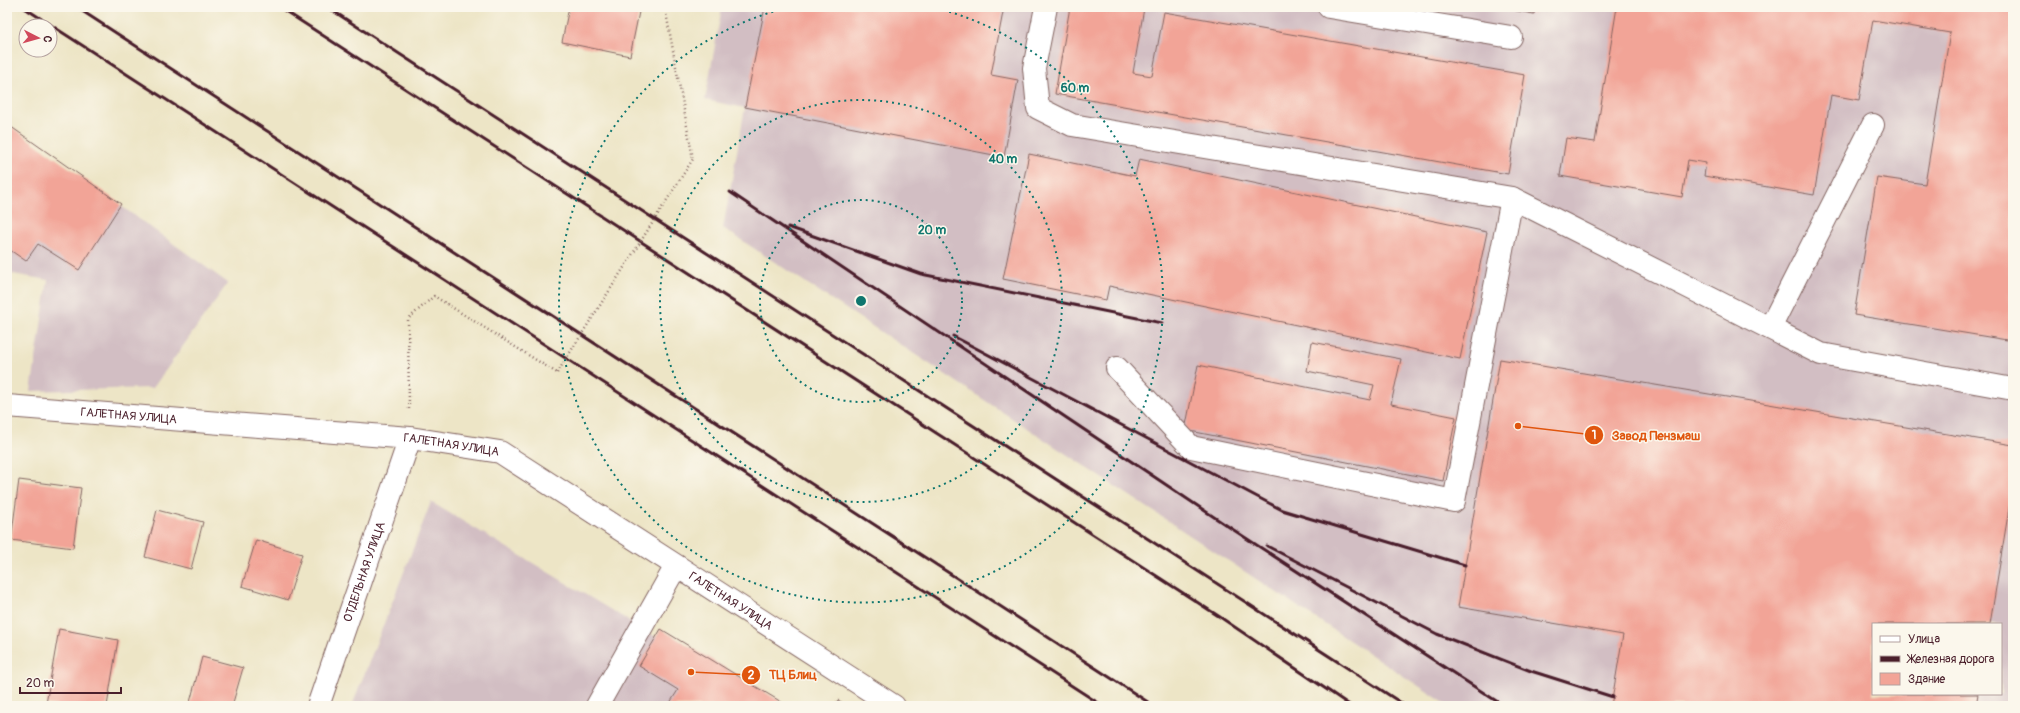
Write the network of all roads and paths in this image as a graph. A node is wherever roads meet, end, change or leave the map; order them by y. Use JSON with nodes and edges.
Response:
{"nodes":[{"id":1,"x":665,"y":7,"type":"edge"},
{"id":2,"x":1046,"y":7,"type":"edge"},
{"id":3,"x":1328,"y":7,"type":"edge"},
{"id":4,"x":1510,"y":37,"type":"dead end"},
{"id":5,"x":1874,"y":125,"type":"dead end"},
{"id":6,"x":1512,"y":198,"type":"junction"},
{"id":7,"x":1770,"y":328,"type":"junction"},
{"id":8,"x":1117,"y":368,"type":"dead end"},
{"id":9,"x":2013,"y":389,"type":"edge"},
{"id":10,"x":7,"y":406,"type":"edge"},
{"id":11,"x":410,"y":438,"type":"junction"},
{"id":12,"x":676,"y":566,"type":"junction"},
{"id":13,"x":318,"y":706,"type":"edge"},
{"id":14,"x":598,"y":706,"type":"edge"},
{"id":15,"x":894,"y":706,"type":"edge"}],
"edges":[{"from":1,"to":11,"type":"path","bridge":true},
{"from":2,"to":6,"type":"street"},
{"from":3,"to":4,"type":"street"},
{"from":5,"to":7,"type":"street"},
{"from":6,"to":7,"type":"street"},
{"from":6,"to":8,"type":"street"},
{"from":7,"to":9,"type":"street"},
{"from":10,"to":11,"type":"street","name":"ГАЛЕТНАЯ УЛИЦА"},
{"from":11,"to":12,"type":"street","name":"ГАЛЕТНАЯ УЛИЦА"},
{"from":11,"to":13,"type":"street","name":"ОТДЕЛЬНАЯ УЛИЦА"},
{"from":12,"to":14,"type":"street"},
{"from":12,"to":15,"type":"street","name":"ГАЛЕТНАЯ УЛИЦА"}]}
